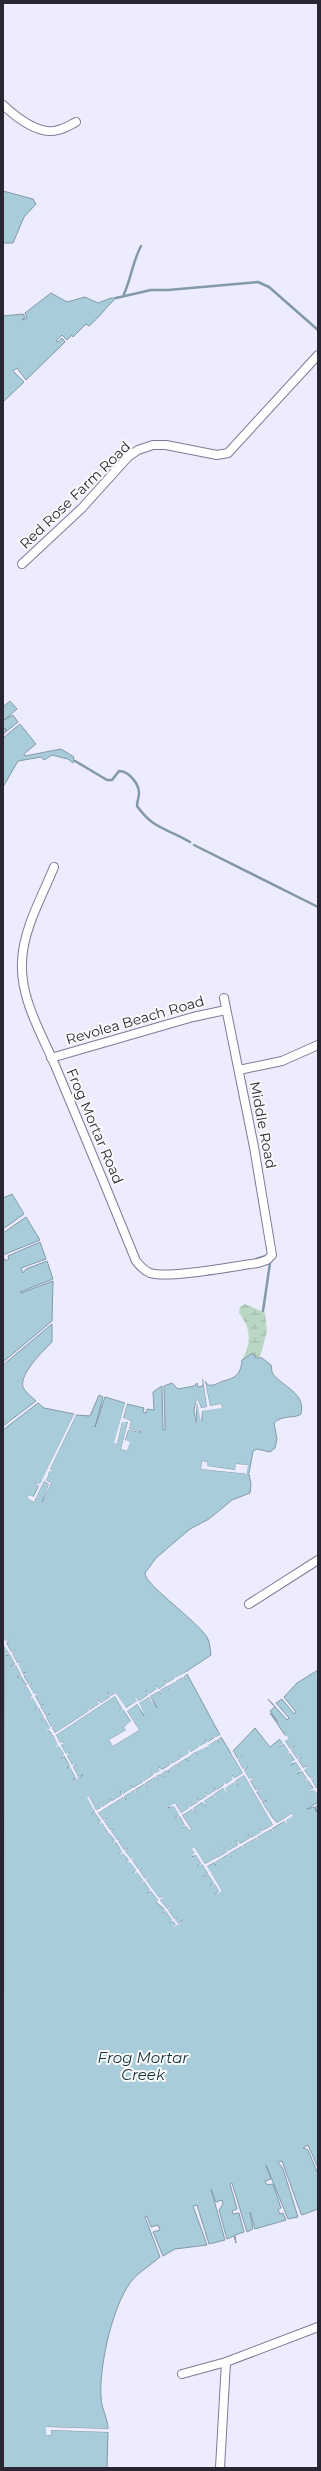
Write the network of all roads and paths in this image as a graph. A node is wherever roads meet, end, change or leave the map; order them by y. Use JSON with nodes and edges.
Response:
{"nodes":[{"id":1,"x":3,"y":104,"type":"edge"},
{"id":2,"x":76,"y":122,"type":"dead end"},
{"id":3,"x":318,"y":355,"type":"edge"},
{"id":4,"x":22,"y":564,"type":"dead end"},
{"id":5,"x":54,"y":868,"type":"dead end"},
{"id":6,"x":224,"y":998,"type":"dead end"},
{"id":7,"x":226,"y":1010,"type":"junction"},
{"id":8,"x":318,"y":1045,"type":"edge"},
{"id":9,"x":51,"y":1058,"type":"junction"},
{"id":10,"x":239,"y":1070,"type":"junction"},
{"id":11,"x":270,"y":1257,"type":"joint"},
{"id":12,"x":318,"y":1560,"type":"edge"},
{"id":13,"x":249,"y":1604,"type":"dead end"},
{"id":14,"x":318,"y":2327,"type":"edge"},
{"id":15,"x":226,"y":2362,"type":"junction"},
{"id":16,"x":182,"y":2374,"type":"dead end"},
{"id":17,"x":220,"y":2468,"type":"edge"}],
"edges":[{"from":1,"to":2,"type":"street"},
{"from":3,"to":4,"type":"street","name":"Red Rose Farm Road"},
{"from":5,"to":9,"type":"street","name":"Frog Mortar Road"},
{"from":6,"to":7,"type":"street","name":"Middle Road"},
{"from":7,"to":9,"type":"street","name":"Revolea Beach Road"},
{"from":7,"to":10,"type":"street","name":"Middle Road"},
{"from":8,"to":10,"type":"street"},
{"from":9,"to":11,"type":"street","name":"Frog Mortar Road"},
{"from":10,"to":11,"type":"street","name":"Middle Road"},
{"from":12,"to":13,"type":"street"},
{"from":14,"to":15,"type":"street"},
{"from":15,"to":16,"type":"street"},
{"from":15,"to":17,"type":"street"}]}
